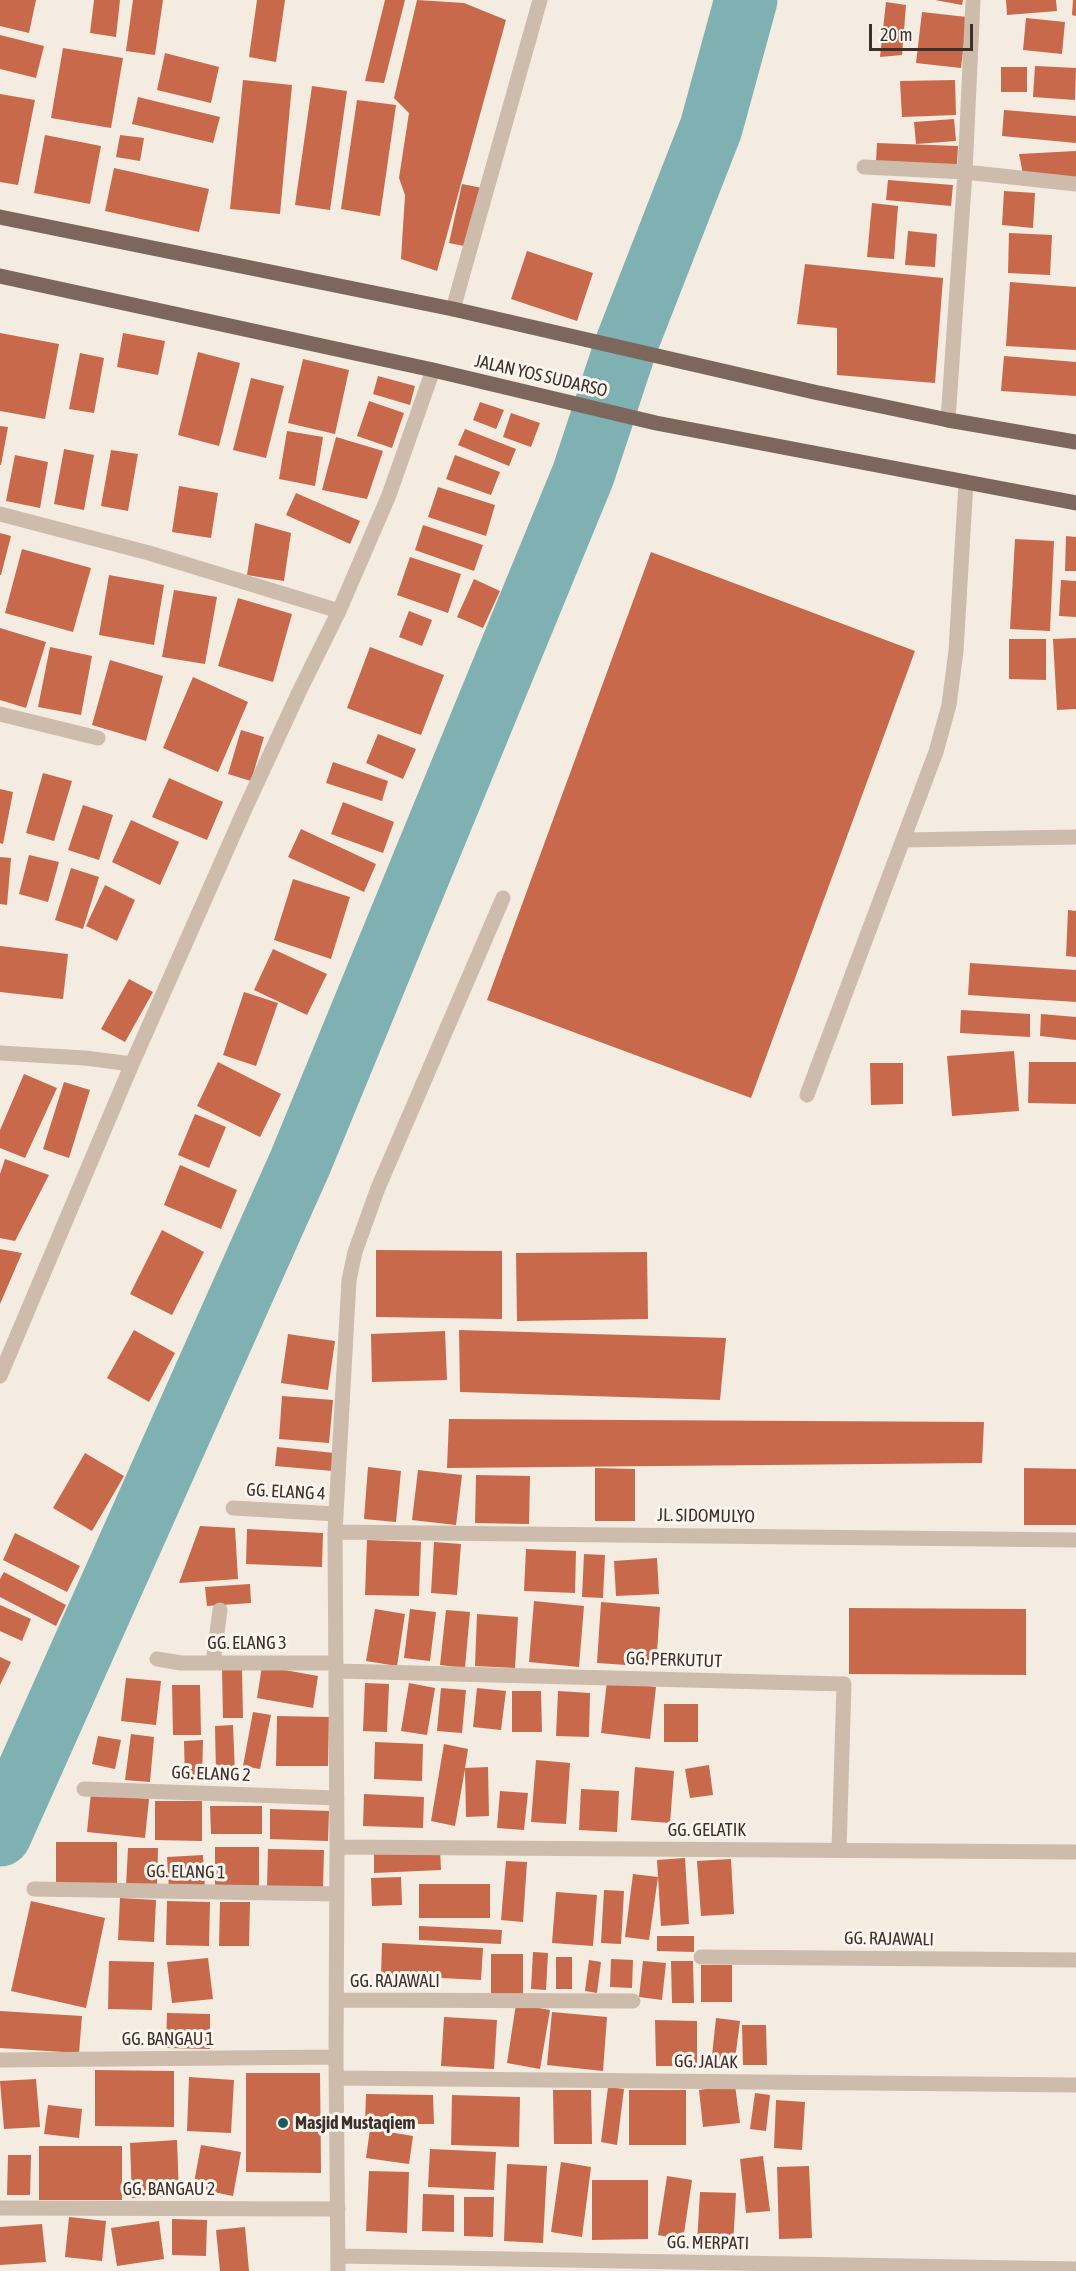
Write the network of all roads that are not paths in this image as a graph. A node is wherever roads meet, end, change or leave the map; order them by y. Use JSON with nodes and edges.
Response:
{"nodes":[{"id":1,"x":540,"y":0,"type":"edge"},
{"id":2,"x":973,"y":0,"type":"edge"},
{"id":3,"x":864,"y":167,"type":"dead end"},
{"id":4,"x":964,"y":172,"type":"junction"},
{"id":5,"x":1076,"y":184,"type":"edge"},
{"id":6,"x":0,"y":217,"type":"edge"},
{"id":7,"x":0,"y":276,"type":"edge"},
{"id":8,"x":453,"y":309,"type":"junction"},
{"id":9,"x":433,"y":370,"type":"junction"},
{"id":10,"x":948,"y":420,"type":"junction"},
{"id":11,"x":1076,"y":442,"type":"edge"},
{"id":12,"x":966,"y":482,"type":"junction"},
{"id":13,"x":1076,"y":503,"type":"edge"},
{"id":14,"x":0,"y":514,"type":"edge"},
{"id":15,"x":339,"y":611,"type":"junction"},
{"id":16,"x":0,"y":714,"type":"edge"},
{"id":17,"x":98,"y":738,"type":"dead end"},
{"id":18,"x":1076,"y":837,"type":"edge"},
{"id":19,"x":903,"y":840,"type":"junction"},
{"id":20,"x":503,"y":898,"type":"dead end"},
{"id":21,"x":0,"y":1053,"type":"edge"},
{"id":22,"x":132,"y":1064,"type":"junction"},
{"id":23,"x":807,"y":1095,"type":"dead end"},
{"id":24,"x":0,"y":1376,"type":"edge"},
{"id":25,"x":233,"y":1508,"type":"dead end"},
{"id":26,"x":336,"y":1514,"type":"junction"},
{"id":27,"x":335,"y":1532,"type":"junction"},
{"id":28,"x":1076,"y":1540,"type":"edge"},
{"id":29,"x":220,"y":1610,"type":"dead end"},
{"id":30,"x":157,"y":1659,"type":"dead end"},
{"id":31,"x":213,"y":1663,"type":"junction"},
{"id":32,"x":337,"y":1667,"type":"junction"},
{"id":33,"x":84,"y":1789,"type":"dead end"},
{"id":34,"x":337,"y":1798,"type":"junction"},
{"id":35,"x":337,"y":1847,"type":"junction"},
{"id":36,"x":839,"y":1850,"type":"junction"},
{"id":37,"x":1076,"y":1852,"type":"edge"},
{"id":38,"x":34,"y":1889,"type":"dead end"},
{"id":39,"x":337,"y":1894,"type":"junction"},
{"id":40,"x":701,"y":1957,"type":"dead end"},
{"id":41,"x":1076,"y":1960,"type":"edge"},
{"id":42,"x":336,"y":2000,"type":"junction"},
{"id":43,"x":633,"y":2001,"type":"dead end"},
{"id":44,"x":336,"y":2057,"type":"junction"},
{"id":45,"x":0,"y":2060,"type":"edge"},
{"id":46,"x":336,"y":2078,"type":"junction"},
{"id":47,"x":1076,"y":2085,"type":"edge"},
{"id":48,"x":0,"y":2208,"type":"edge"},
{"id":49,"x":338,"y":2209,"type":"junction"},
{"id":50,"x":338,"y":2264,"type":"edge"},
{"id":51,"x":1076,"y":2269,"type":"edge"}],
"edges":[{"from":1,"to":8,"type":"street"},
{"from":2,"to":4,"type":"street"},
{"from":3,"to":4,"type":"street"},
{"from":4,"to":5,"type":"street"},
{"from":4,"to":10,"type":"street"},
{"from":6,"to":8,"type":"main road"},
{"from":7,"to":9,"type":"main road","name":"JALAN YOS SUDARSO"},
{"from":8,"to":10,"type":"main road"},
{"from":9,"to":12,"type":"main road","name":"JALAN YOS SUDARSO"},
{"from":9,"to":15,"type":"street"},
{"from":10,"to":11,"type":"main road"},
{"from":12,"to":13,"type":"main road","name":"JALAN YOS SUDARSO"},
{"from":12,"to":19,"type":"street"},
{"from":14,"to":15,"type":"street"},
{"from":15,"to":22,"type":"street"},
{"from":16,"to":17,"type":"street"},
{"from":18,"to":19,"type":"street"},
{"from":19,"to":23,"type":"street"},
{"from":20,"to":26,"type":"street"},
{"from":21,"to":22,"type":"street"},
{"from":22,"to":24,"type":"street"},
{"from":25,"to":26,"type":"street","name":"GG. ELANG 4"},
{"from":26,"to":27,"type":"street"},
{"from":27,"to":28,"type":"street","name":"JL. SIDOMULYO"},
{"from":27,"to":32,"type":"street"},
{"from":29,"to":31,"type":"street"},
{"from":30,"to":31,"type":"street","name":"GG. ELANG 3"},
{"from":31,"to":32,"type":"street","name":"GG. ELANG 3"},
{"from":32,"to":34,"type":"street"},
{"from":32,"to":36,"type":"street","name":"GG. PERKUTUT"},
{"from":33,"to":34,"type":"street","name":"GG. ELANG 2"},
{"from":34,"to":35,"type":"street"},
{"from":35,"to":36,"type":"street","name":"GG. GELATIK"},
{"from":35,"to":39,"type":"street"},
{"from":36,"to":37,"type":"street","name":"GG. GELATIK"},
{"from":38,"to":39,"type":"street","name":"GG. ELANG 1"},
{"from":39,"to":42,"type":"street"},
{"from":40,"to":41,"type":"street","name":"GG. RAJAWALI"},
{"from":42,"to":43,"type":"street","name":"GG. RAJAWALI"},
{"from":42,"to":44,"type":"street"},
{"from":44,"to":45,"type":"street","name":"GG. BANGAU 1"},
{"from":44,"to":46,"type":"street"},
{"from":46,"to":47,"type":"street","name":"GG. JALAK"},
{"from":46,"to":49,"type":"street"},
{"from":48,"to":49,"type":"street","name":"GG. BANGAU 2"},
{"from":49,"to":50,"type":"street"},
{"from":50,"to":51,"type":"street","name":"GG. MERPATI"}]}
